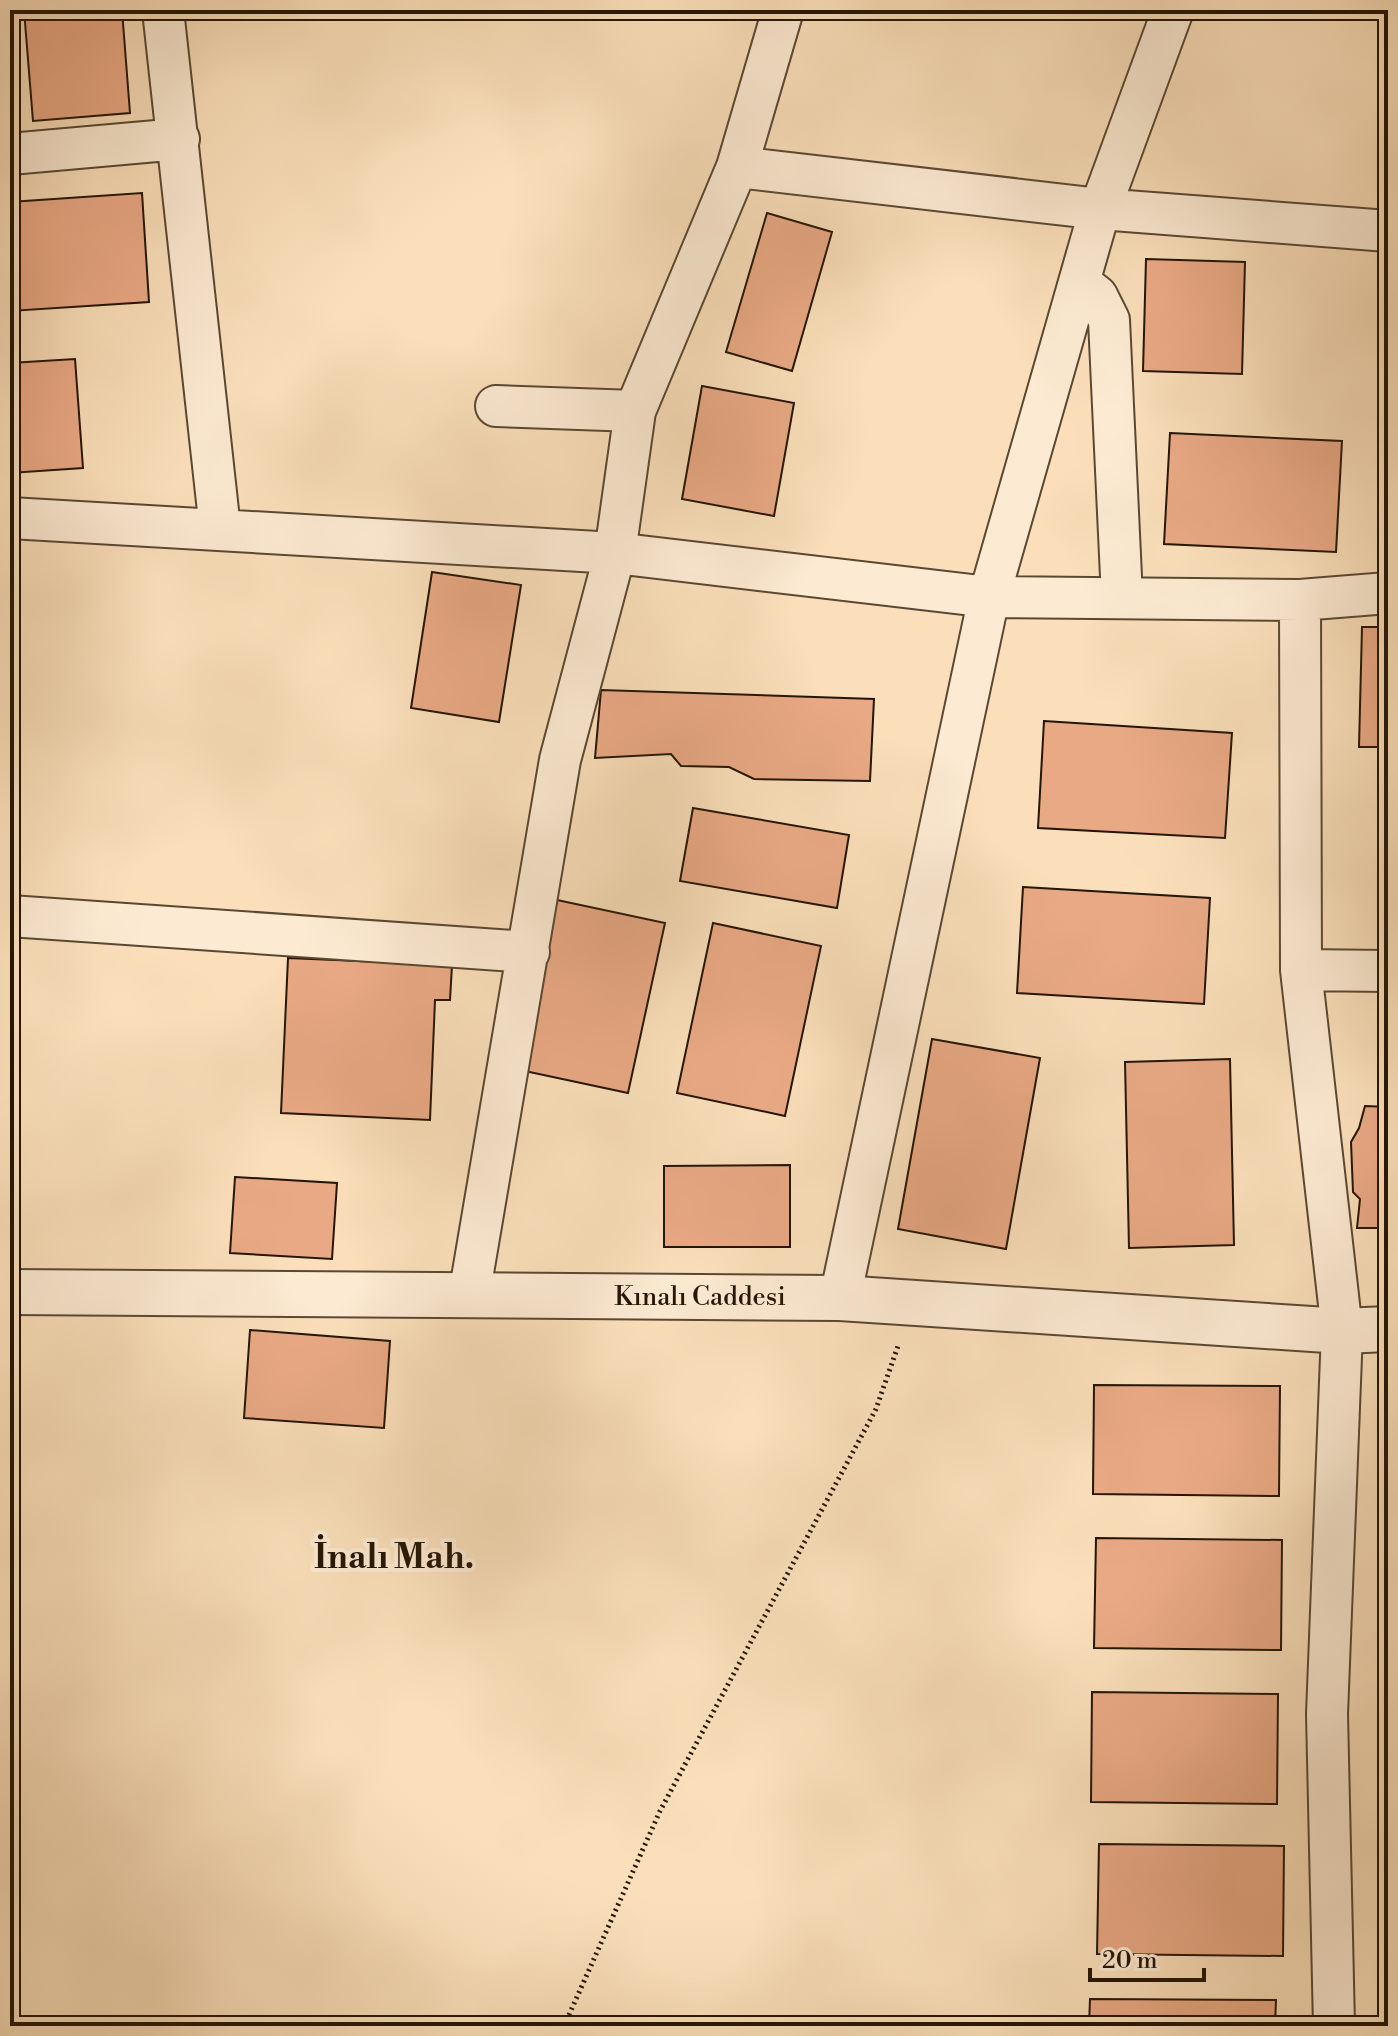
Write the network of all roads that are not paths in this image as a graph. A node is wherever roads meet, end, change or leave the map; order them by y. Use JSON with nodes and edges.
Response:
{"nodes":[{"id":1,"x":163,"y":10,"type":"edge"},
{"id":2,"x":783,"y":10,"type":"edge"},
{"id":3,"x":1173,"y":10,"type":"edge"},
{"id":4,"x":179,"y":139,"type":"junction"},
{"id":5,"x":10,"y":154,"type":"edge"},
{"id":6,"x":737,"y":167,"type":"junction"},
{"id":7,"x":1100,"y":209,"type":"junction"},
{"id":8,"x":1388,"y":231,"type":"edge"},
{"id":9,"x":1079,"y":282,"type":"junction"},
{"id":10,"x":496,"y":406,"type":"dead end"},
{"id":11,"x":635,"y":411,"type":"junction"},
{"id":12,"x":10,"y":518,"type":"edge"},
{"id":13,"x":220,"y":529,"type":"junction"},
{"id":14,"x":615,"y":553,"type":"junction"},
{"id":15,"x":1388,"y":593,"type":"edge"},
{"id":16,"x":989,"y":597,"type":"junction"},
{"id":17,"x":1122,"y":598,"type":"junction"},
{"id":18,"x":1300,"y":600,"type":"junction"},
{"id":19,"x":10,"y":916,"type":"edge"},
{"id":20,"x":529,"y":952,"type":"junction"},
{"id":21,"x":1301,"y":970,"type":"junction"},
{"id":22,"x":1388,"y":971,"type":"edge"},
{"id":23,"x":10,"y":1292,"type":"edge"},
{"id":24,"x":469,"y":1296,"type":"junction"},
{"id":25,"x":840,"y":1298,"type":"junction"},
{"id":26,"x":1388,"y":1329,"type":"edge"},
{"id":27,"x":1342,"y":1331,"type":"junction"},
{"id":28,"x":1334,"y":2026,"type":"edge"}],
"edges":[{"from":1,"to":4,"type":"street"},
{"from":2,"to":6,"type":"street"},
{"from":3,"to":7,"type":"street"},
{"from":4,"to":5,"type":"street"},
{"from":4,"to":13,"type":"street"},
{"from":6,"to":7,"type":"street"},
{"from":6,"to":11,"type":"street"},
{"from":7,"to":8,"type":"street"},
{"from":7,"to":9,"type":"street"},
{"from":9,"to":16,"type":"street"},
{"from":9,"to":17,"type":"street"},
{"from":10,"to":11,"type":"street"},
{"from":11,"to":14,"type":"street"},
{"from":12,"to":13,"type":"street"},
{"from":13,"to":14,"type":"street"},
{"from":14,"to":16,"type":"street"},
{"from":14,"to":20,"type":"street"},
{"from":15,"to":18,"type":"street"},
{"from":16,"to":17,"type":"street"},
{"from":16,"to":25,"type":"street"},
{"from":17,"to":18,"type":"street"},
{"from":18,"to":21,"type":"street"},
{"from":19,"to":20,"type":"street"},
{"from":20,"to":24,"type":"street"},
{"from":21,"to":22,"type":"street"},
{"from":21,"to":27,"type":"street"},
{"from":23,"to":24,"type":"street","name":"Kınalı Caddesi"},
{"from":24,"to":25,"type":"street","name":"Kınalı Caddesi"},
{"from":25,"to":27,"type":"street","name":"Kınalı Caddesi"},
{"from":26,"to":27,"type":"street","name":"Kınalı Caddesi"},
{"from":27,"to":28,"type":"street"}]}
